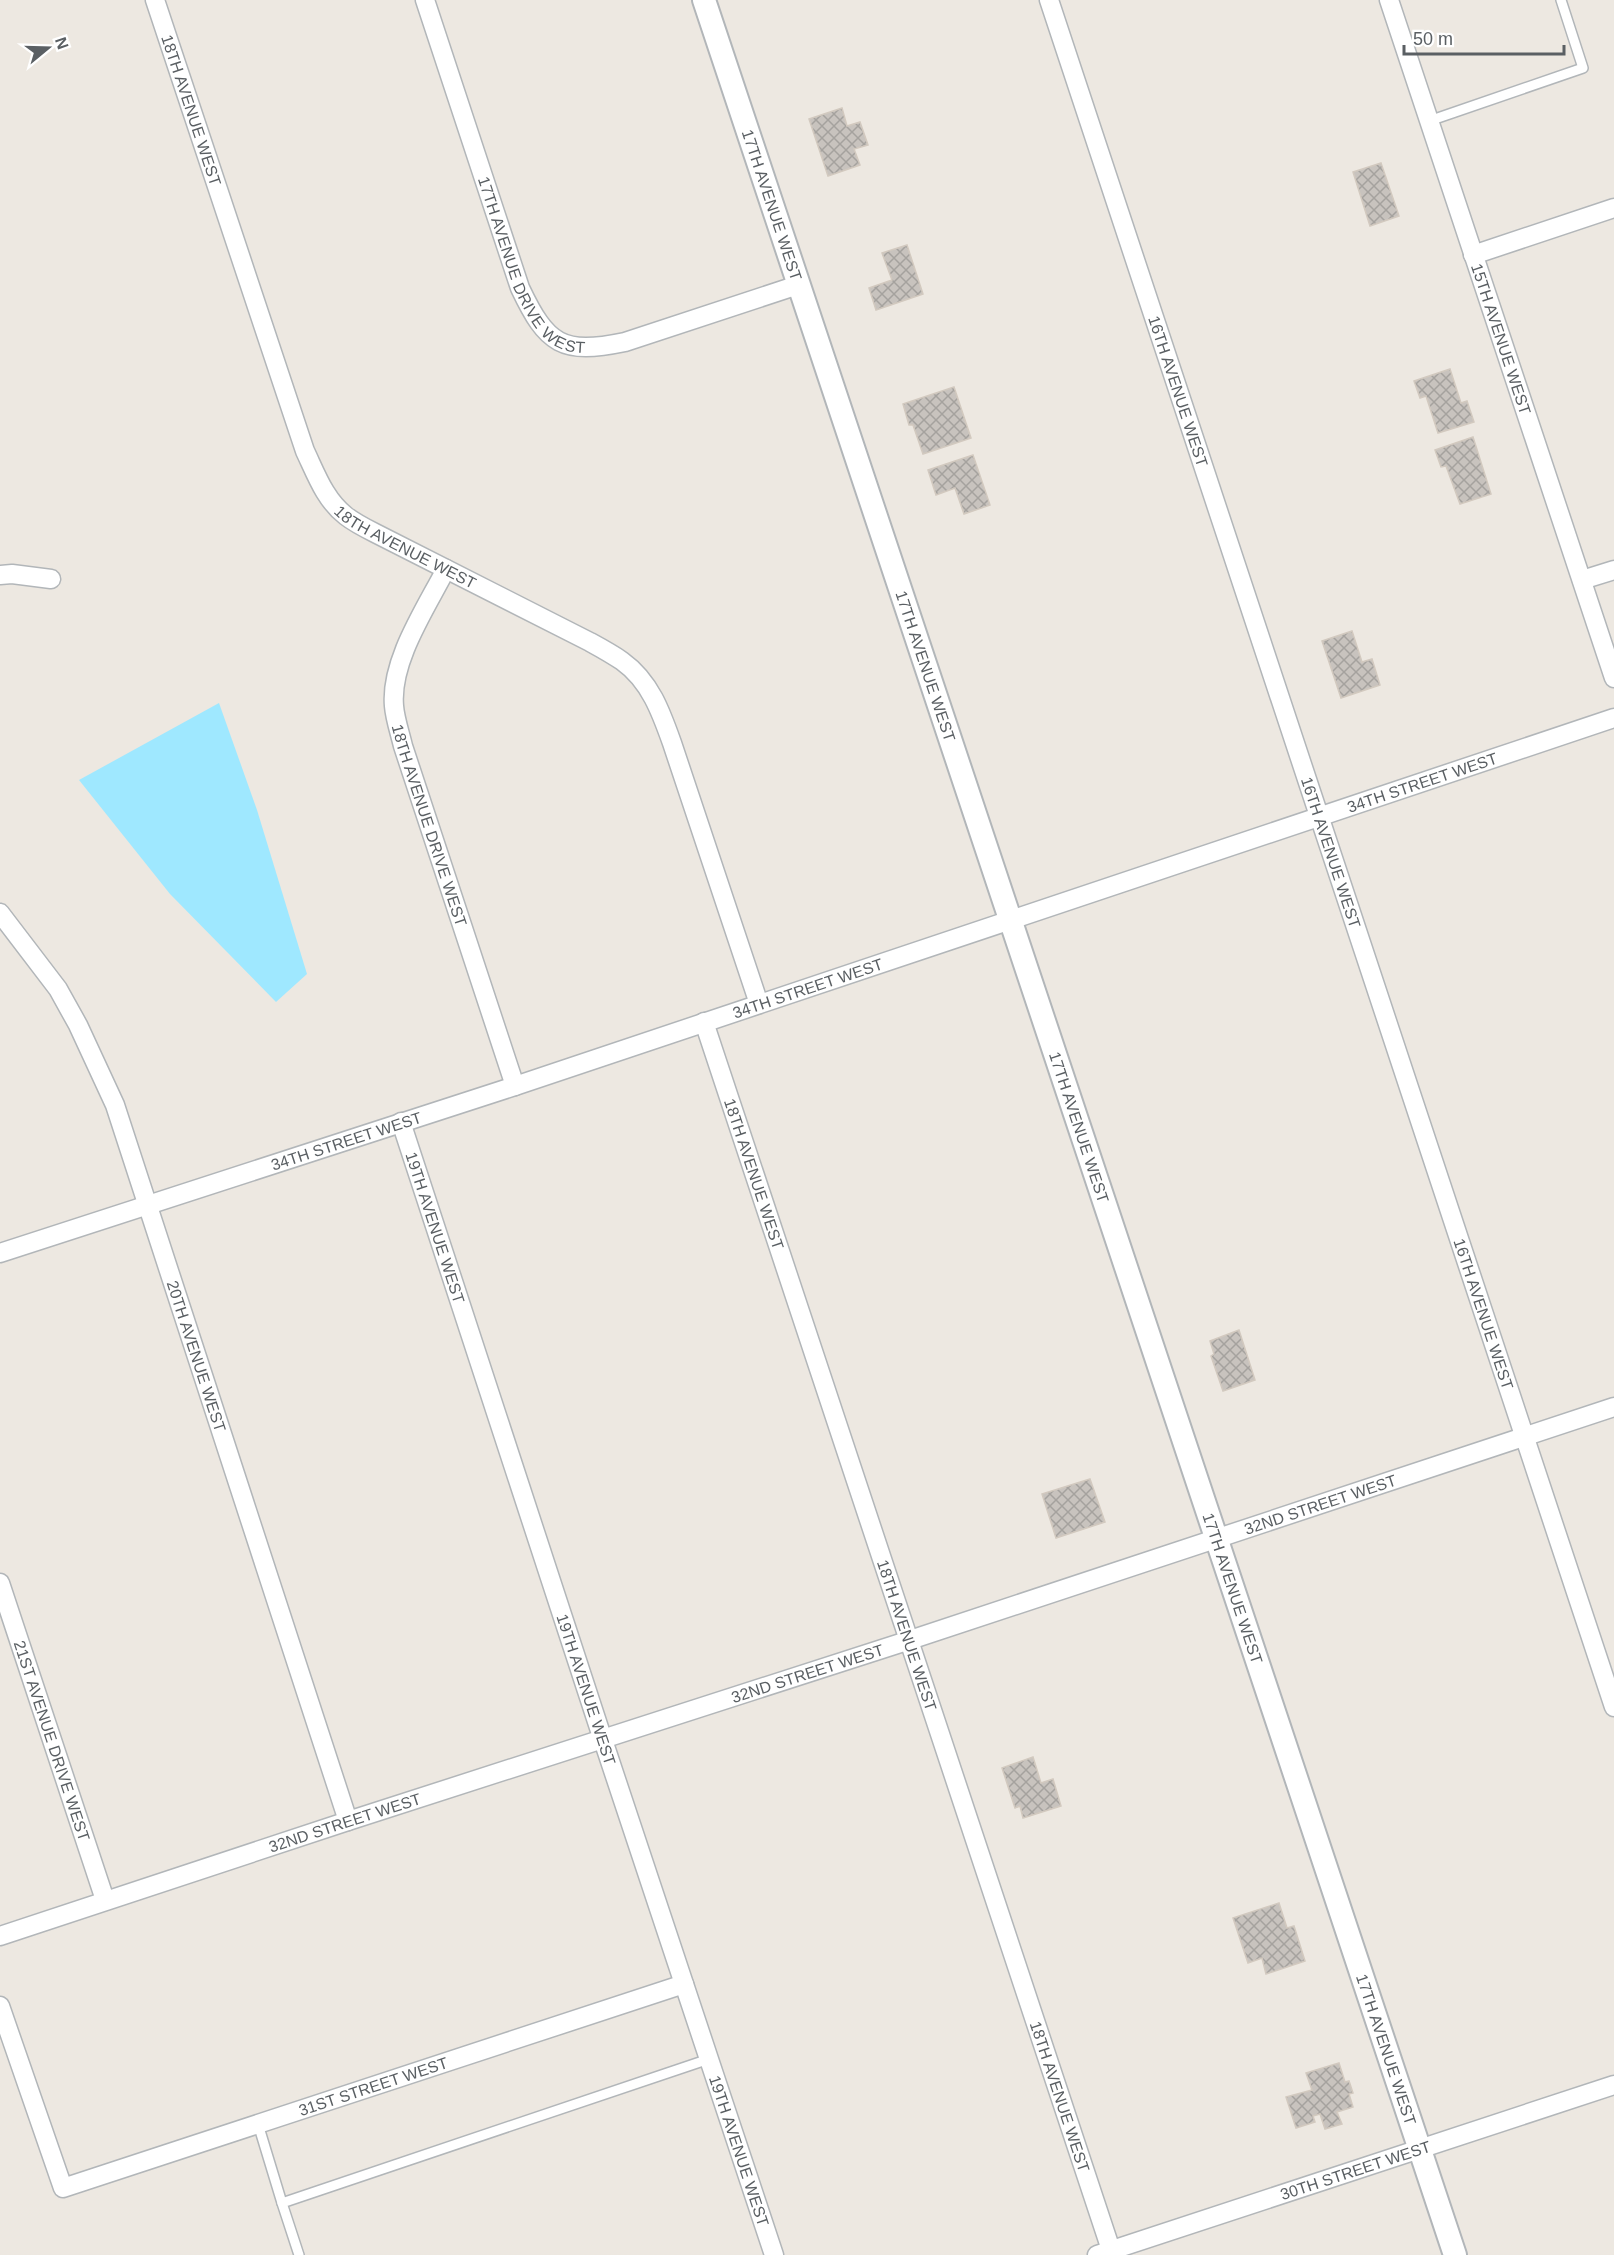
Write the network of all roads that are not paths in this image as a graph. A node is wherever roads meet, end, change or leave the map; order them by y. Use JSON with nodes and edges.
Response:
{"nodes":[{"id":1,"x":154,"y":0,"type":"edge"},
{"id":2,"x":425,"y":0,"type":"edge"},
{"id":3,"x":704,"y":0,"type":"edge"},
{"id":4,"x":1049,"y":0,"type":"edge"},
{"id":5,"x":1389,"y":0,"type":"edge"},
{"id":6,"x":1561,"y":0,"type":"edge"},
{"id":7,"x":1429,"y":121,"type":"junction"},
{"id":8,"x":1614,"y":208,"type":"edge"},
{"id":9,"x":1473,"y":255,"type":"junction"},
{"id":10,"x":798,"y":285,"type":"junction"},
{"id":11,"x":446,"y":570,"type":"junction"},
{"id":12,"x":1614,"y":570,"type":"edge"},
{"id":13,"x":0,"y":575,"type":"edge"},
{"id":14,"x":51,"y":579,"type":"dead end"},
{"id":15,"x":1582,"y":580,"type":"junction"},
{"id":16,"x":1614,"y":678,"type":"edge"},
{"id":17,"x":1614,"y":718,"type":"edge"},
{"id":18,"x":1321,"y":818,"type":"junction"},
{"id":19,"x":0,"y":913,"type":"edge"},
{"id":20,"x":1010,"y":921,"type":"junction"},
{"id":21,"x":759,"y":1004,"type":"junction"},
{"id":22,"x":704,"y":1022,"type":"junction"},
{"id":23,"x":515,"y":1086,"type":"junction"},
{"id":24,"x":401,"y":1122,"type":"junction"},
{"id":25,"x":148,"y":1205,"type":"junction"},
{"id":26,"x":0,"y":1253,"type":"edge"},
{"id":27,"x":1614,"y":1407,"type":"edge"},
{"id":28,"x":1524,"y":1436,"type":"junction"},
{"id":29,"x":1217,"y":1537,"type":"junction"},
{"id":30,"x":0,"y":1583,"type":"edge"},
{"id":31,"x":910,"y":1641,"type":"junction"},
{"id":32,"x":1614,"y":1707,"type":"edge"},
{"id":33,"x":603,"y":1740,"type":"junction"},
{"id":34,"x":348,"y":1821,"type":"junction"},
{"id":35,"x":105,"y":1900,"type":"junction"},
{"id":36,"x":0,"y":1936,"type":"edge"},
{"id":37,"x":684,"y":1984,"type":"junction"},
{"id":38,"x":0,"y":2006,"type":"edge"},
{"id":39,"x":709,"y":2059,"type":"junction"},
{"id":40,"x":1614,"y":2085,"type":"edge"},
{"id":41,"x":258,"y":2124,"type":"junction"},
{"id":42,"x":1420,"y":2149,"type":"junction"},
{"id":43,"x":282,"y":2203,"type":"junction"},
{"id":44,"x":1104,"y":2253,"type":"edge"},
{"id":45,"x":299,"y":2255,"type":"edge"},
{"id":46,"x":774,"y":2255,"type":"edge"},
{"id":47,"x":1455,"y":2255,"type":"edge"}],
"edges":[{"from":1,"to":11,"type":"street","name":"18TH AVENUE WEST"},
{"from":2,"to":10,"type":"street","name":"17TH AVENUE DRIVE WEST"},
{"from":3,"to":10,"type":"street","name":"17TH AVENUE WEST"},
{"from":4,"to":18,"type":"street","name":"16TH AVENUE WEST"},
{"from":5,"to":7,"type":"street","name":"15TH AVENUE WEST"},
{"from":6,"to":7,"type":"lane"},
{"from":7,"to":9,"type":"street","name":"15TH AVENUE WEST"},
{"from":8,"to":9,"type":"street"},
{"from":9,"to":15,"type":"street","name":"15TH AVENUE WEST"},
{"from":10,"to":20,"type":"street","name":"17TH AVENUE WEST"},
{"from":11,"to":21,"type":"street","name":"18TH AVENUE WEST"},
{"from":11,"to":23,"type":"street","name":"18TH AVENUE DRIVE WEST"},
{"from":12,"to":15,"type":"street"},
{"from":13,"to":14,"type":"street"},
{"from":15,"to":16,"type":"street","name":"15TH AVENUE WEST"},
{"from":17,"to":18,"type":"street","name":"34TH STREET WEST"},
{"from":18,"to":20,"type":"street","name":"34TH STREET WEST"},
{"from":18,"to":28,"type":"street","name":"16TH AVENUE WEST"},
{"from":19,"to":25,"type":"street","name":"20TH AVENUE WEST"},
{"from":20,"to":21,"type":"street","name":"34TH STREET WEST"},
{"from":20,"to":29,"type":"street","name":"17TH AVENUE WEST"},
{"from":21,"to":22,"type":"street","name":"34TH STREET WEST"},
{"from":22,"to":23,"type":"street","name":"34TH STREET WEST"},
{"from":22,"to":31,"type":"street","name":"18TH AVENUE WEST"},
{"from":23,"to":24,"type":"street","name":"34TH STREET WEST"},
{"from":24,"to":25,"type":"street","name":"34TH STREET WEST"},
{"from":24,"to":33,"type":"street","name":"19TH AVENUE WEST"},
{"from":25,"to":26,"type":"street","name":"34TH STREET WEST"},
{"from":25,"to":34,"type":"street","name":"20TH AVENUE WEST"},
{"from":27,"to":28,"type":"street","name":"32ND STREET WEST"},
{"from":28,"to":29,"type":"street","name":"32ND STREET WEST"},
{"from":28,"to":32,"type":"street","name":"16TH AVENUE WEST"},
{"from":29,"to":31,"type":"street","name":"32ND STREET WEST"},
{"from":29,"to":42,"type":"street","name":"17TH AVENUE WEST"},
{"from":30,"to":35,"type":"street","name":"21ST AVENUE DRIVE WEST"},
{"from":31,"to":33,"type":"street","name":"32ND STREET WEST"},
{"from":31,"to":44,"type":"street","name":"18TH AVENUE WEST"},
{"from":33,"to":34,"type":"street","name":"32ND STREET WEST"},
{"from":33,"to":37,"type":"street","name":"19TH AVENUE WEST"},
{"from":34,"to":35,"type":"street","name":"32ND STREET WEST"},
{"from":35,"to":36,"type":"street","name":"32ND STREET WEST"},
{"from":37,"to":39,"type":"street","name":"19TH AVENUE WEST"},
{"from":37,"to":41,"type":"street","name":"31ST STREET WEST"},
{"from":38,"to":41,"type":"street","name":"31ST STREET WEST"},
{"from":39,"to":43,"type":"lane"},
{"from":39,"to":46,"type":"street","name":"19TH AVENUE WEST"},
{"from":40,"to":42,"type":"street","name":"30TH STREET WEST"},
{"from":41,"to":43,"type":"lane"},
{"from":42,"to":44,"type":"street","name":"30TH STREET WEST"},
{"from":42,"to":47,"type":"street","name":"17TH AVENUE WEST"},
{"from":43,"to":45,"type":"lane"}]}
